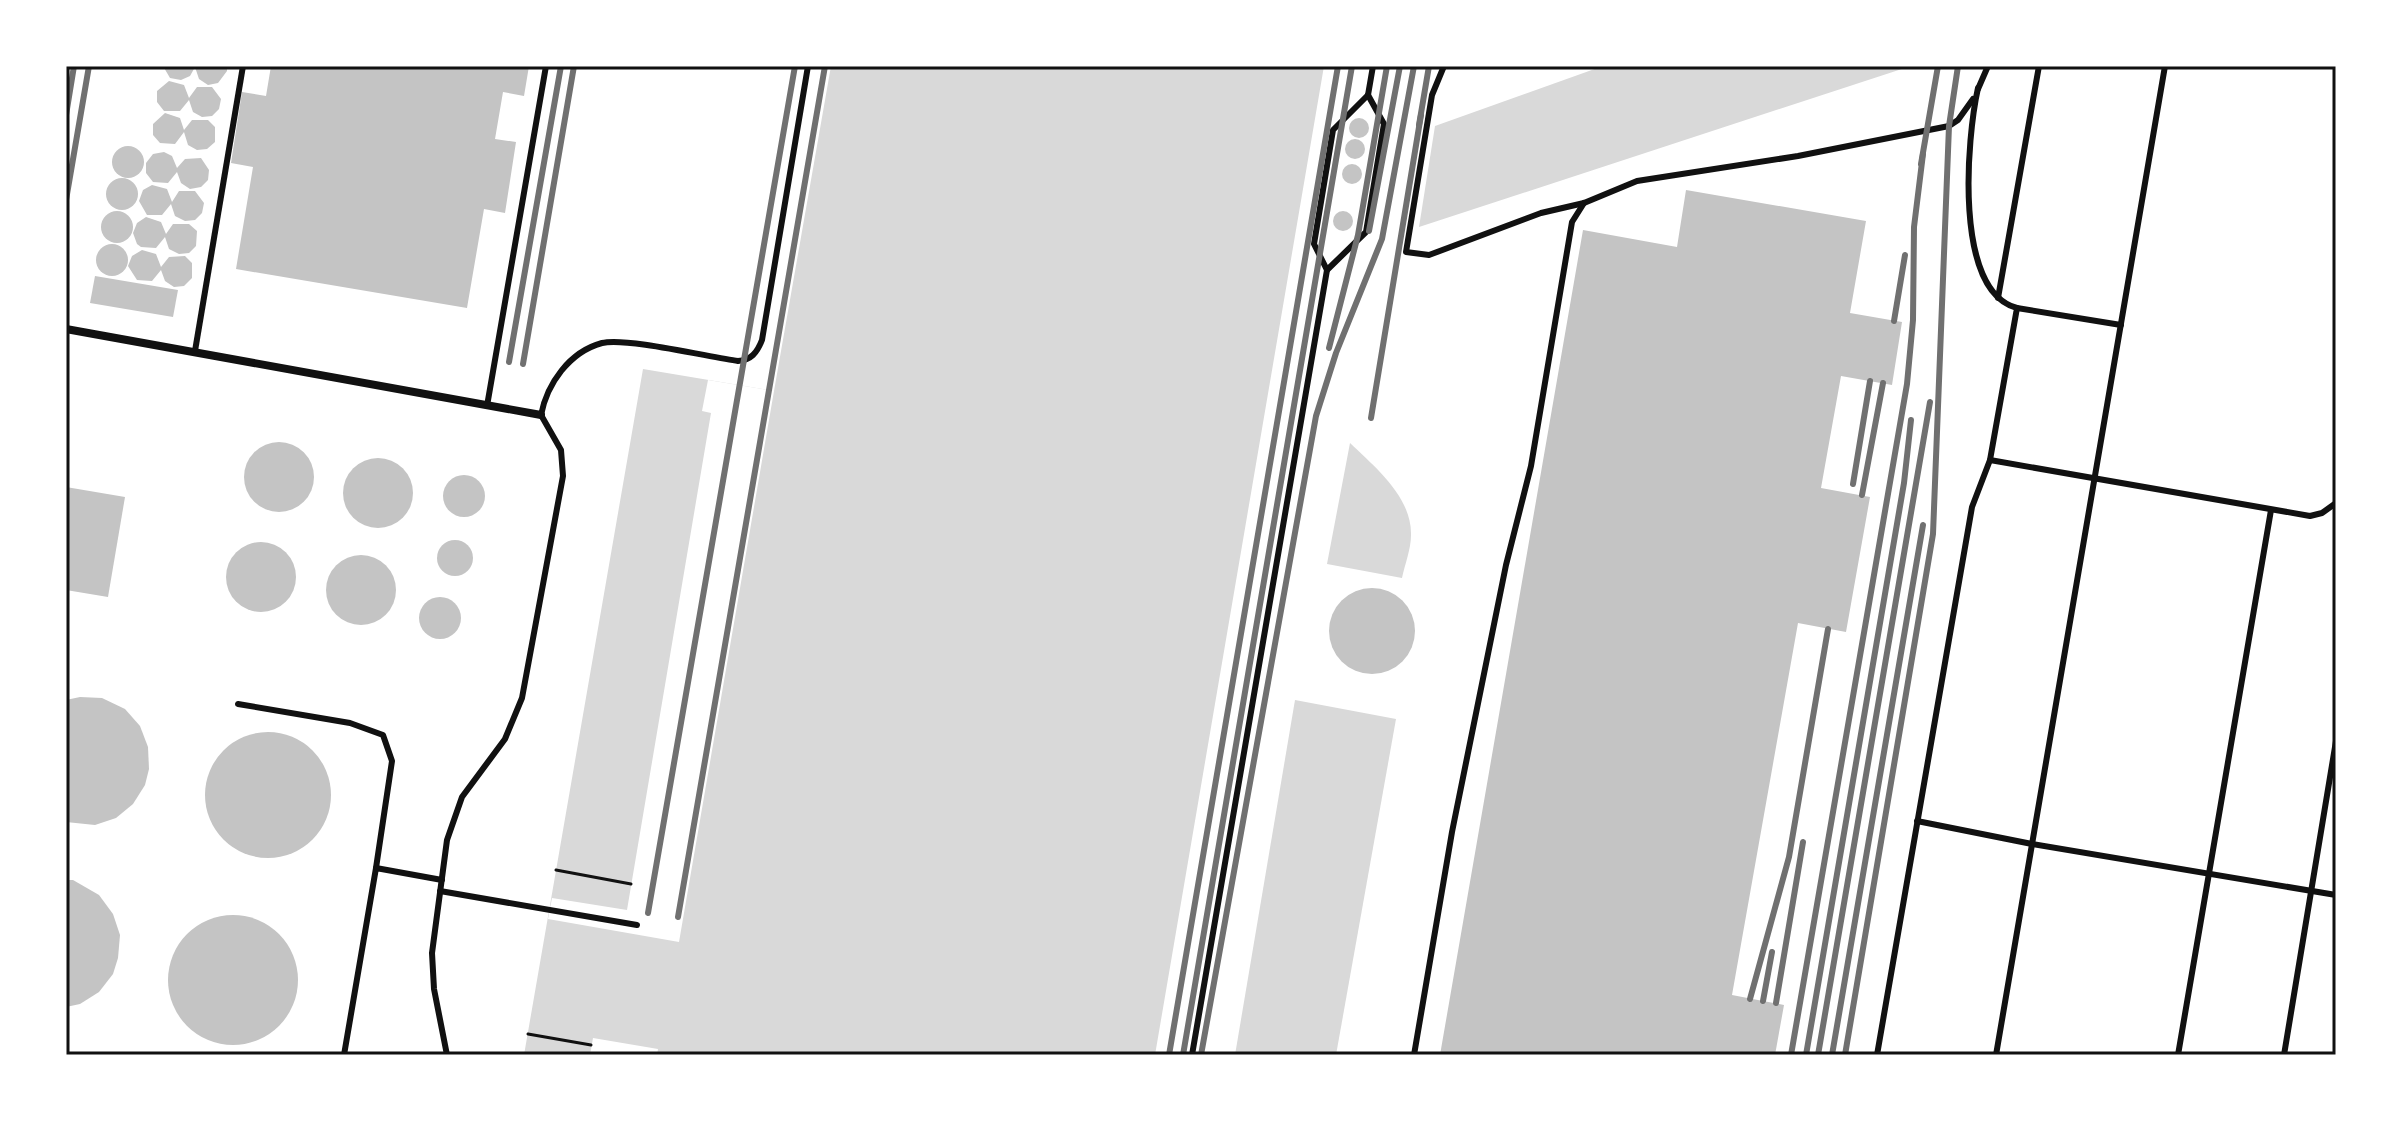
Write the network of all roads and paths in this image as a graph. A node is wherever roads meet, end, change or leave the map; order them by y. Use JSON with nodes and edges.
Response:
{"nodes":[{"id":1,"x":243,"y":66,"type":"edge"},
{"id":2,"x":546,"y":66,"type":"edge"},
{"id":3,"x":808,"y":66,"type":"edge"},
{"id":4,"x":1373,"y":66,"type":"edge"},
{"id":5,"x":1444,"y":66,"type":"edge"},
{"id":6,"x":1988,"y":66,"type":"edge"},
{"id":7,"x":2039,"y":66,"type":"edge"},
{"id":8,"x":2165,"y":66,"type":"edge"},
{"id":9,"x":1978,"y":88,"type":"junction"},
{"id":10,"x":1368,"y":95,"type":"junction"},
{"id":11,"x":1584,"y":203,"type":"junction"},
{"id":12,"x":1327,"y":270,"type":"junction"},
{"id":13,"x":1998,"y":298,"type":"junction"},
{"id":14,"x":2017,"y":308,"type":"junction"},
{"id":15,"x":2121,"y":325,"type":"junction"},
{"id":16,"x":66,"y":329,"type":"edge"},
{"id":17,"x":195,"y":351,"type":"junction"},
{"id":18,"x":487,"y":406,"type":"junction"},
{"id":19,"x":541,"y":415,"type":"junction"},
{"id":20,"x":1990,"y":460,"type":"junction"},
{"id":21,"x":2095,"y":479,"type":"junction"},
{"id":22,"x":2336,"y":503,"type":"edge"},
{"id":23,"x":2271,"y":510,"type":"junction"},
{"id":24,"x":238,"y":704,"type":"dead end"},
{"id":25,"x":2336,"y":741,"type":"edge"},
{"id":26,"x":1917,"y":821,"type":"junction"},
{"id":27,"x":2032,"y":844,"type":"junction"},
{"id":28,"x":376,"y":868,"type":"junction"},
{"id":29,"x":556,"y":870,"type":"dead end"},
{"id":30,"x":2208,"y":873,"type":"junction"},
{"id":31,"x":442,"y":880,"type":"junction"},
{"id":32,"x":631,"y":884,"type":"dead end"},
{"id":33,"x":2310,"y":890,"type":"junction"},
{"id":34,"x":440,"y":891,"type":"junction"},
{"id":35,"x":2336,"y":895,"type":"edge"},
{"id":36,"x":637,"y":925,"type":"dead end"},
{"id":37,"x":528,"y":1034,"type":"dead end"},
{"id":38,"x":591,"y":1045,"type":"dead end"},
{"id":39,"x":344,"y":1055,"type":"edge"},
{"id":40,"x":447,"y":1055,"type":"edge"},
{"id":41,"x":1192,"y":1055,"type":"edge"},
{"id":42,"x":1414,"y":1055,"type":"edge"},
{"id":43,"x":1877,"y":1055,"type":"edge"},
{"id":44,"x":1996,"y":1055,"type":"edge"},
{"id":45,"x":2178,"y":1055,"type":"edge"},
{"id":46,"x":2284,"y":1055,"type":"edge"}],
"edges":[{"from":1,"to":17,"type":"lane"},
{"from":2,"to":18,"type":"lane"},
{"from":3,"to":19,"type":"lane"},
{"from":4,"to":10,"type":"lane"},
{"from":5,"to":11,"type":"lane"},
{"from":6,"to":9,"type":"lane"},
{"from":7,"to":13,"type":"lane"},
{"from":8,"to":15,"type":"lane"},
{"from":9,"to":11,"type":"lane"},
{"from":9,"to":13,"type":"lane"},
{"from":10,"to":12,"type":"lane"},
{"from":10,"to":12,"type":"lane"},
{"from":11,"to":42,"type":"lane"},
{"from":12,"to":41,"type":"lane"},
{"from":13,"to":14,"type":"lane"},
{"from":14,"to":15,"type":"lane"},
{"from":14,"to":20,"type":"lane"},
{"from":15,"to":21,"type":"lane"},
{"from":16,"to":17,"type":"street"},
{"from":17,"to":18,"type":"street"},
{"from":18,"to":19,"type":"street"},
{"from":19,"to":31,"type":"lane"},
{"from":20,"to":21,"type":"lane"},
{"from":20,"to":26,"type":"lane"},
{"from":21,"to":23,"type":"lane"},
{"from":21,"to":27,"type":"lane"},
{"from":22,"to":23,"type":"lane"},
{"from":23,"to":30,"type":"lane"},
{"from":24,"to":28,"type":"lane"},
{"from":25,"to":33,"type":"lane"},
{"from":26,"to":27,"type":"lane"},
{"from":26,"to":43,"type":"lane"},
{"from":27,"to":30,"type":"lane"},
{"from":27,"to":44,"type":"lane"},
{"from":28,"to":31,"type":"lane"},
{"from":28,"to":39,"type":"lane"},
{"from":29,"to":32,"type":"path"},
{"from":30,"to":33,"type":"lane"},
{"from":30,"to":45,"type":"lane"},
{"from":31,"to":34,"type":"lane"},
{"from":33,"to":35,"type":"lane"},
{"from":33,"to":46,"type":"lane"},
{"from":34,"to":36,"type":"lane"},
{"from":34,"to":40,"type":"lane"},
{"from":37,"to":38,"type":"path"}]}
